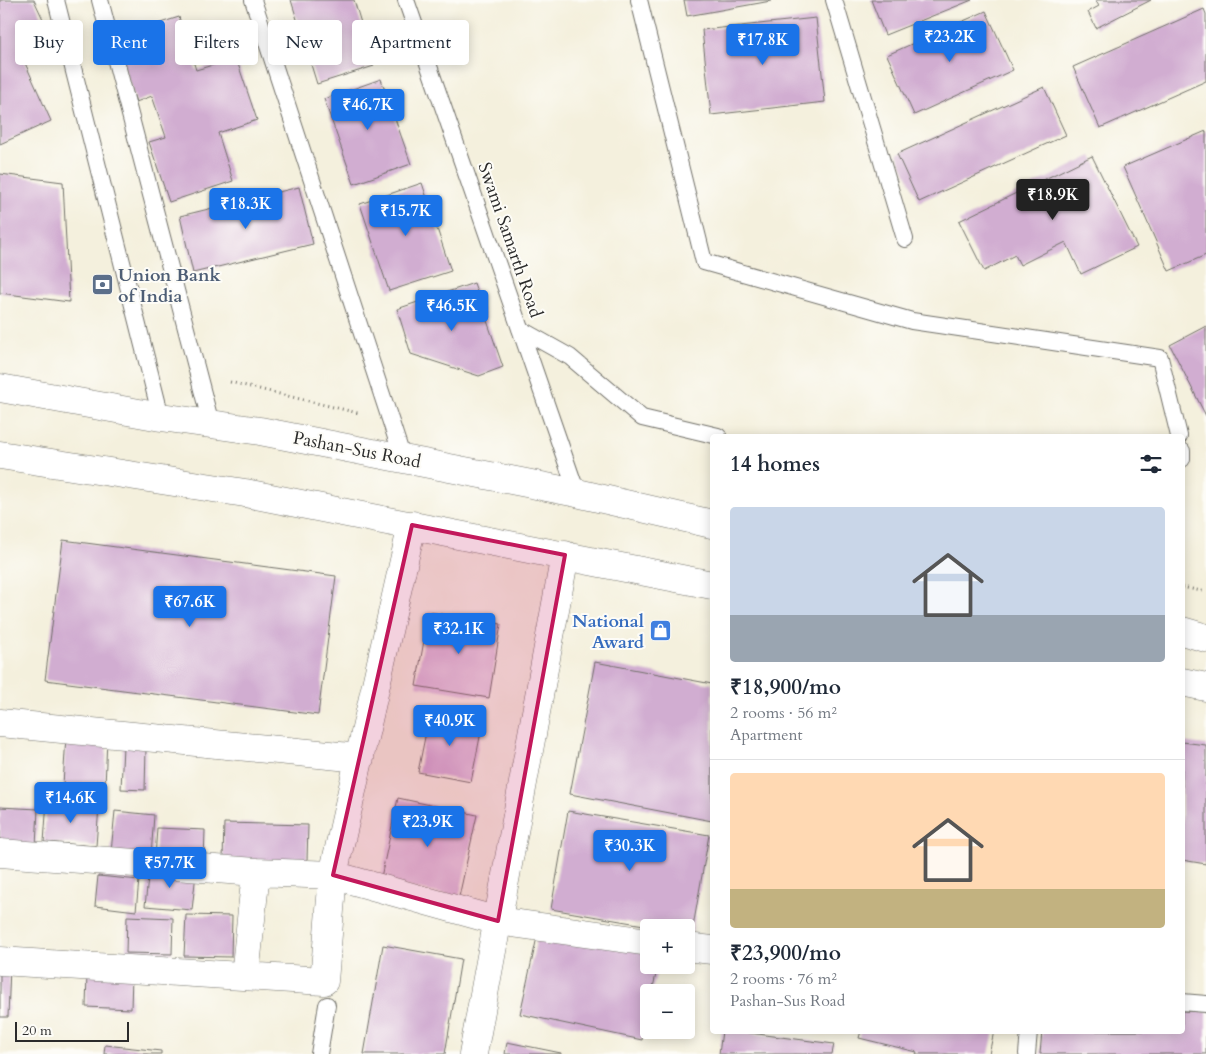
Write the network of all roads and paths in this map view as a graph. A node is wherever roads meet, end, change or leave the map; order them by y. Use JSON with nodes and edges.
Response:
{"nodes":[{"id":1,"x":56,"y":0,"type":"edge"},
{"id":2,"x":100,"y":0,"type":"edge"},
{"id":3,"x":253,"y":0,"type":"edge"},
{"id":4,"x":406,"y":0,"type":"edge"},
{"id":5,"x":639,"y":0,"type":"edge"},
{"id":6,"x":834,"y":0,"type":"edge"},
{"id":7,"x":905,"y":239,"type":"dead end"},
{"id":8,"x":520,"y":329,"type":"junction"},
{"id":9,"x":0,"y":388,"type":"edge"},
{"id":10,"x":161,"y":417,"type":"junction"},
{"id":11,"x":211,"y":424,"type":"junction"},
{"id":12,"x":710,"y":434,"type":"edge"},
{"id":13,"x":1179,"y":434,"type":"edge"},
{"id":14,"x":0,"y":455,"type":"edge"},
{"id":15,"x":403,"y":459,"type":"junction"},
{"id":16,"x":577,"y":493,"type":"junction"},
{"id":17,"x":710,"y":524,"type":"edge"},
{"id":18,"x":412,"y":525,"type":"junction"},
{"id":19,"x":565,"y":555,"type":"junction"},
{"id":20,"x":710,"y":585,"type":"edge"},
{"id":21,"x":1185,"y":588,"type":"edge"},
{"id":22,"x":1206,"y":592,"type":"edge"},
{"id":23,"x":1185,"y":632,"type":"edge"},
{"id":24,"x":1206,"y":638,"type":"edge"},
{"id":25,"x":1185,"y":683,"type":"edge"},
{"id":26,"x":1206,"y":687,"type":"edge"},
{"id":27,"x":0,"y":723,"type":"edge"},
{"id":28,"x":360,"y":758,"type":"junction"},
{"id":29,"x":0,"y":852,"type":"edge"},
{"id":30,"x":256,"y":872,"type":"junction"},
{"id":31,"x":333,"y":875,"type":"junction"},
{"id":32,"x":498,"y":922,"type":"junction"},
{"id":33,"x":640,"y":941,"type":"edge"},
{"id":34,"x":695,"y":948,"type":"edge"},
{"id":35,"x":710,"y":950,"type":"edge"},
{"id":36,"x":0,"y":961,"type":"edge"},
{"id":37,"x":245,"y":976,"type":"junction"},
{"id":38,"x":1185,"y":1002,"type":"edge"},
{"id":39,"x":1206,"y":1004,"type":"edge"},
{"id":40,"x":327,"y":1006,"type":"dead end"},
{"id":41,"x":1029,"y":1034,"type":"edge"},
{"id":42,"x":319,"y":1054,"type":"edge"},
{"id":43,"x":473,"y":1054,"type":"edge"},
{"id":44,"x":1027,"y":1054,"type":"edge"}],
"edges":[{"from":1,"to":10,"type":"lane"},
{"from":2,"to":11,"type":"lane"},
{"from":3,"to":15,"type":"lane"},
{"from":4,"to":8,"type":"lane","name":"Swami Samarth Road"},
{"from":5,"to":13,"type":"lane"},
{"from":6,"to":7,"type":"lane"},
{"from":8,"to":12,"type":"lane"},
{"from":8,"to":16,"type":"lane","name":"Swami Samarth Road"},
{"from":9,"to":10,"type":"street","name":"Pashan-Sus Road"},
{"from":10,"to":11,"type":"street","name":"Pashan-Sus Road"},
{"from":11,"to":15,"type":"street","name":"Pashan-Sus Road"},
{"from":14,"to":18,"type":"street"},
{"from":15,"to":16,"type":"street","name":"Pashan-Sus Road"},
{"from":16,"to":17,"type":"street","name":"Pashan-Sus Road"},
{"from":18,"to":19,"type":"street"},
{"from":18,"to":28,"type":"street"},
{"from":19,"to":20,"type":"street"},
{"from":19,"to":32,"type":"street"},
{"from":21,"to":22,"type":"path"},
{"from":23,"to":24,"type":"street"},
{"from":25,"to":26,"type":"street"},
{"from":27,"to":28,"type":"street"},
{"from":28,"to":31,"type":"street"},
{"from":29,"to":30,"type":"street"},
{"from":30,"to":31,"type":"street"},
{"from":30,"to":37,"type":"street"},
{"from":31,"to":32,"type":"street"},
{"from":31,"to":37,"type":"street"},
{"from":32,"to":33,"type":"street"},
{"from":32,"to":43,"type":"street"},
{"from":34,"to":35,"type":"street"},
{"from":36,"to":37,"type":"street"},
{"from":38,"to":39,"type":"lane"},
{"from":40,"to":42,"type":"lane"},
{"from":41,"to":44,"type":"lane"}]}
